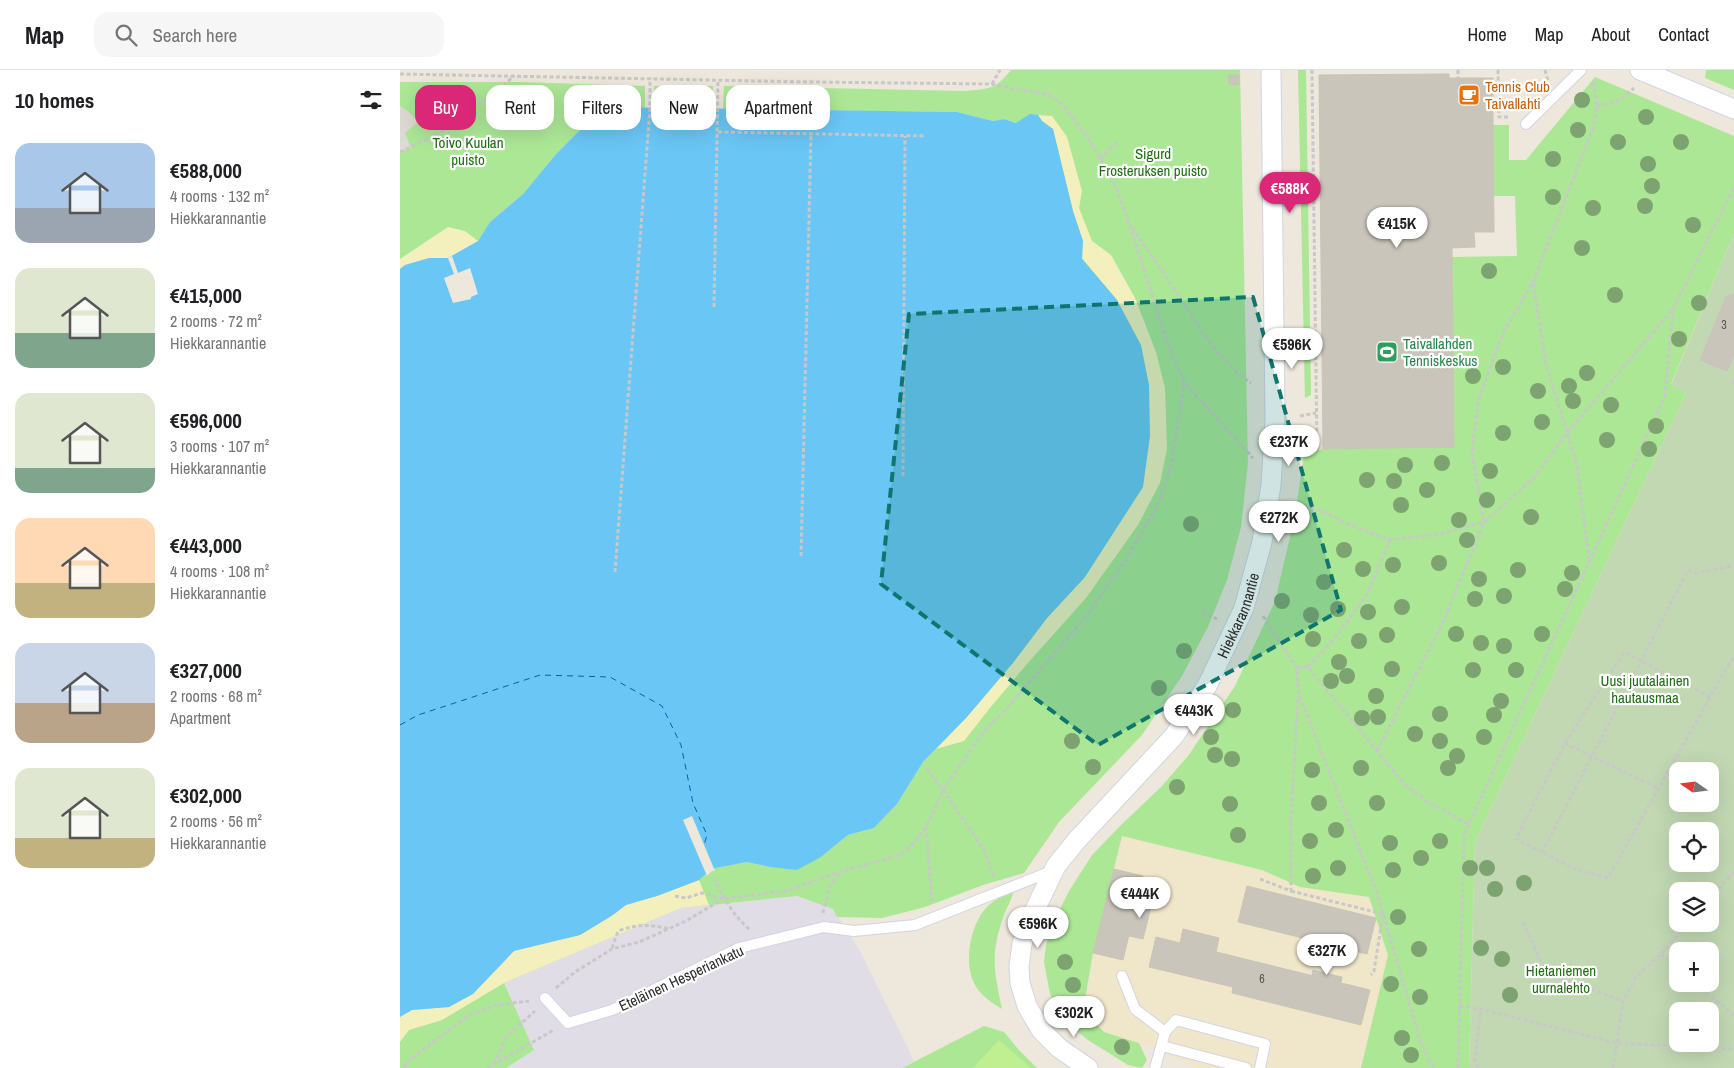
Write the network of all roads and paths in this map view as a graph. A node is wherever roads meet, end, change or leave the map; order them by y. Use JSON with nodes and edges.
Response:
{"nodes":[{"id":1,"x":1000,"y":70,"type":"edge"},
{"id":2,"x":1271,"y":70,"type":"edge"},
{"id":3,"x":1312,"y":70,"type":"edge"},
{"id":4,"x":1458,"y":70,"type":"edge"},
{"id":5,"x":1498,"y":70,"type":"edge"},
{"id":6,"x":1581,"y":70,"type":"edge"},
{"id":7,"x":400,"y":74,"type":"edge"},
{"id":8,"x":514,"y":75,"type":"junction"},
{"id":9,"x":650,"y":78,"type":"junction"},
{"id":10,"x":1458,"y":78,"type":"dead end"},
{"id":11,"x":1638,"y":78,"type":"edge"},
{"id":12,"x":1592,"y":79,"type":"dead end"},
{"id":13,"x":718,"y":80,"type":"junction"},
{"id":14,"x":992,"y":84,"type":"junction"},
{"id":15,"x":1597,"y":106,"type":"junction"},
{"id":16,"x":1734,"y":109,"type":"edge"},
{"id":17,"x":1509,"y":117,"type":"dead end"},
{"id":18,"x":1526,"y":124,"type":"dead end"},
{"id":19,"x":718,"y":132,"type":"junction"},
{"id":20,"x":811,"y":134,"type":"junction"},
{"id":21,"x":905,"y":136,"type":"junction"},
{"id":22,"x":926,"y":136,"type":"dead end"},
{"id":23,"x":1118,"y":141,"type":"dead end"},
{"id":24,"x":400,"y":152,"type":"edge"},
{"id":25,"x":1100,"y":159,"type":"junction"},
{"id":26,"x":1734,"y":187,"type":"edge"},
{"id":27,"x":1130,"y":226,"type":"junction"},
{"id":28,"x":1533,"y":282,"type":"junction"},
{"id":29,"x":714,"y":307,"type":"dead end"},
{"id":30,"x":1673,"y":309,"type":"junction"},
{"id":31,"x":1184,"y":382,"type":"junction"},
{"id":32,"x":1251,"y":383,"type":"dead end"},
{"id":33,"x":1316,"y":413,"type":"junction"},
{"id":34,"x":1300,"y":416,"type":"dead end"},
{"id":35,"x":1567,"y":433,"type":"junction"},
{"id":36,"x":1317,"y":449,"type":"dead end"},
{"id":37,"x":1253,"y":458,"type":"dead end"},
{"id":38,"x":903,"y":476,"type":"dead end"},
{"id":39,"x":1292,"y":502,"type":"dead end"},
{"id":40,"x":1484,"y":522,"type":"junction"},
{"id":41,"x":1390,"y":540,"type":"junction"},
{"id":42,"x":801,"y":556,"type":"dead end"},
{"id":43,"x":1589,"y":561,"type":"junction"},
{"id":44,"x":1734,"y":566,"type":"edge"},
{"id":45,"x":615,"y":572,"type":"dead end"},
{"id":46,"x":1202,"y":612,"type":"dead end"},
{"id":47,"x":1263,"y":616,"type":"dead end"},
{"id":48,"x":1217,"y":619,"type":"dead end"},
{"id":49,"x":1734,"y":655,"type":"edge"},
{"id":50,"x":1641,"y":661,"type":"junction"},
{"id":51,"x":1308,"y":667,"type":"junction"},
{"id":52,"x":1297,"y":668,"type":"junction"},
{"id":53,"x":1299,"y":695,"type":"junction"},
{"id":54,"x":1710,"y":697,"type":"junction"},
{"id":55,"x":1565,"y":743,"type":"junction"},
{"id":56,"x":1377,"y":751,"type":"junction"},
{"id":57,"x":1592,"y":756,"type":"junction"},
{"id":58,"x":926,"y":769,"type":"dead end"},
{"id":59,"x":1659,"y":789,"type":"junction"},
{"id":60,"x":943,"y":790,"type":"junction"},
{"id":61,"x":1469,"y":824,"type":"junction"},
{"id":62,"x":926,"y":827,"type":"junction"},
{"id":63,"x":1542,"y":853,"type":"junction"},
{"id":64,"x":1053,"y":871,"type":"junction"},
{"id":65,"x":840,"y":872,"type":"junction"},
{"id":66,"x":1734,"y":872,"type":"edge"},
{"id":67,"x":714,"y":878,"type":"dead end"},
{"id":68,"x":1260,"y":879,"type":"dead end"},
{"id":69,"x":1719,"y":889,"type":"edge"},
{"id":70,"x":1001,"y":891,"type":"junction"},
{"id":71,"x":1291,"y":891,"type":"junction"},
{"id":72,"x":674,"y":896,"type":"dead end"},
{"id":73,"x":724,"y":898,"type":"junction"},
{"id":74,"x":1383,"y":914,"type":"junction"},
{"id":75,"x":934,"y":919,"type":"junction"},
{"id":76,"x":1523,"y":922,"type":"dead end"},
{"id":77,"x":824,"y":927,"type":"junction"},
{"id":78,"x":669,"y":929,"type":"junction"},
{"id":79,"x":1681,"y":932,"type":"edge"},
{"id":80,"x":762,"y":942,"type":"junction"},
{"id":81,"x":612,"y":949,"type":"junction"},
{"id":82,"x":1661,"y":954,"type":"junction"},
{"id":83,"x":1669,"y":961,"type":"edge"},
{"id":84,"x":1371,"y":975,"type":"dead end"},
{"id":85,"x":1122,"y":976,"type":"dead end"},
{"id":86,"x":1706,"y":992,"type":"edge"},
{"id":87,"x":544,"y":998,"type":"junction"},
{"id":88,"x":1623,"y":1001,"type":"junction"},
{"id":89,"x":1460,"y":1006,"type":"junction"},
{"id":90,"x":1481,"y":1009,"type":"junction"},
{"id":91,"x":1734,"y":1015,"type":"edge"},
{"id":92,"x":568,"y":1023,"type":"junction"},
{"id":93,"x":1165,"y":1032,"type":"junction"},
{"id":94,"x":1616,"y":1043,"type":"junction"},
{"id":95,"x":1162,"y":1046,"type":"junction"},
{"id":96,"x":1734,"y":1049,"type":"edge"},
{"id":97,"x":494,"y":1064,"type":"junction"},
{"id":98,"x":404,"y":1068,"type":"edge"},
{"id":99,"x":487,"y":1068,"type":"edge"},
{"id":100,"x":1088,"y":1068,"type":"edge"},
{"id":101,"x":1155,"y":1068,"type":"edge"},
{"id":102,"x":1246,"y":1068,"type":"edge"},
{"id":103,"x":1260,"y":1068,"type":"edge"},
{"id":104,"x":1434,"y":1068,"type":"edge"},
{"id":105,"x":1458,"y":1068,"type":"edge"},
{"id":106,"x":1478,"y":1068,"type":"edge"},
{"id":107,"x":1612,"y":1068,"type":"edge"}],
"edges":[{"from":1,"to":14,"type":"path"},
{"from":2,"to":64,"type":"street","name":"Hiekkarannantie"},
{"from":3,"to":33,"type":"path"},
{"from":4,"to":10,"type":"path"},
{"from":5,"to":17,"type":"path"},
{"from":6,"to":18,"type":"lane"},
{"from":7,"to":8,"type":"path"},
{"from":8,"to":9,"type":"path"},
{"from":8,"to":24,"type":"path"},
{"from":9,"to":13,"type":"path"},
{"from":9,"to":45,"type":"path"},
{"from":11,"to":15,"type":"path"},
{"from":11,"to":16,"type":"street"},
{"from":12,"to":15,"type":"path"},
{"from":13,"to":14,"type":"path"},
{"from":13,"to":19,"type":"path"},
{"from":14,"to":25,"type":"path"},
{"from":15,"to":28,"type":"path"},
{"from":19,"to":20,"type":"path"},
{"from":19,"to":29,"type":"path"},
{"from":20,"to":21,"type":"path"},
{"from":20,"to":42,"type":"path"},
{"from":21,"to":22,"type":"path"},
{"from":21,"to":38,"type":"path"},
{"from":23,"to":25,"type":"path"},
{"from":25,"to":27,"type":"path"},
{"from":26,"to":30,"type":"path"},
{"from":27,"to":31,"type":"path"},
{"from":27,"to":32,"type":"path"},
{"from":28,"to":35,"type":"path"},
{"from":28,"to":40,"type":"path"},
{"from":30,"to":35,"type":"path"},
{"from":30,"to":43,"type":"path"},
{"from":31,"to":37,"type":"path"},
{"from":31,"to":60,"type":"path"},
{"from":33,"to":34,"type":"path"},
{"from":33,"to":36,"type":"path"},
{"from":35,"to":40,"type":"path"},
{"from":35,"to":43,"type":"path"},
{"from":39,"to":41,"type":"path"},
{"from":40,"to":41,"type":"path"},
{"from":40,"to":56,"type":"path"},
{"from":41,"to":51,"type":"path"},
{"from":43,"to":61,"type":"path"},
{"from":44,"to":50,"type":"path"},
{"from":46,"to":48,"type":"path"},
{"from":47,"to":52,"type":"path"},
{"from":49,"to":54,"type":"path"},
{"from":50,"to":54,"type":"path"},
{"from":50,"to":55,"type":"path"},
{"from":50,"to":57,"type":"path"},
{"from":51,"to":52,"type":"path"},
{"from":51,"to":56,"type":"path"},
{"from":52,"to":53,"type":"path"},
{"from":53,"to":71,"type":"path"},
{"from":53,"to":74,"type":"path"},
{"from":54,"to":59,"type":"path"},
{"from":55,"to":57,"type":"path"},
{"from":55,"to":63,"type":"path"},
{"from":56,"to":61,"type":"path"},
{"from":57,"to":59,"type":"path"},
{"from":57,"to":63,"type":"path"},
{"from":58,"to":60,"type":"path"},
{"from":59,"to":63,"type":"path"},
{"from":60,"to":62,"type":"path"},
{"from":60,"to":70,"type":"path"},
{"from":61,"to":89,"type":"path"},
{"from":62,"to":65,"type":"path"},
{"from":62,"to":75,"type":"path"},
{"from":64,"to":70,"type":"lane","name":"Eteläinen Hesperiankatu"},
{"from":64,"to":100,"type":"street","name":"Hiekkarannantie"},
{"from":65,"to":73,"type":"path"},
{"from":65,"to":77,"type":"path"},
{"from":66,"to":69,"type":"path"},
{"from":67,"to":73,"type":"path"},
{"from":68,"to":71,"type":"path"},
{"from":70,"to":75,"type":"lane","name":"Eteläinen Hesperiankatu"},
{"from":71,"to":74,"type":"path"},
{"from":72,"to":73,"type":"path"},
{"from":73,"to":78,"type":"path"},
{"from":73,"to":80,"type":"path"},
{"from":74,"to":84,"type":"path"},
{"from":74,"to":104,"type":"path"},
{"from":75,"to":77,"type":"lane","name":"Eteläinen Hesperiankatu"},
{"from":76,"to":88,"type":"path"},
{"from":77,"to":80,"type":"lane","name":"Eteläinen Hesperiankatu"},
{"from":78,"to":81,"type":"path"},
{"from":78,"to":81,"type":"path"},
{"from":79,"to":82,"type":"path"},
{"from":80,"to":92,"type":"lane","name":"Eteläinen Hesperiankatu"},
{"from":81,"to":87,"type":"path"},
{"from":82,"to":83,"type":"path"},
{"from":82,"to":88,"type":"path"},
{"from":85,"to":93,"type":"lane"},
{"from":86,"to":91,"type":"path"},
{"from":87,"to":92,"type":"lane"},
{"from":87,"to":97,"type":"path"},
{"from":87,"to":98,"type":"path"},
{"from":88,"to":94,"type":"path"},
{"from":89,"to":90,"type":"path"},
{"from":89,"to":105,"type":"path"},
{"from":90,"to":94,"type":"path"},
{"from":90,"to":106,"type":"path"},
{"from":92,"to":97,"type":"path"},
{"from":93,"to":95,"type":"lane"},
{"from":93,"to":103,"type":"lane"},
{"from":94,"to":96,"type":"path"},
{"from":94,"to":107,"type":"path"},
{"from":95,"to":101,"type":"lane"},
{"from":95,"to":102,"type":"lane"},
{"from":97,"to":99,"type":"path"}]}
